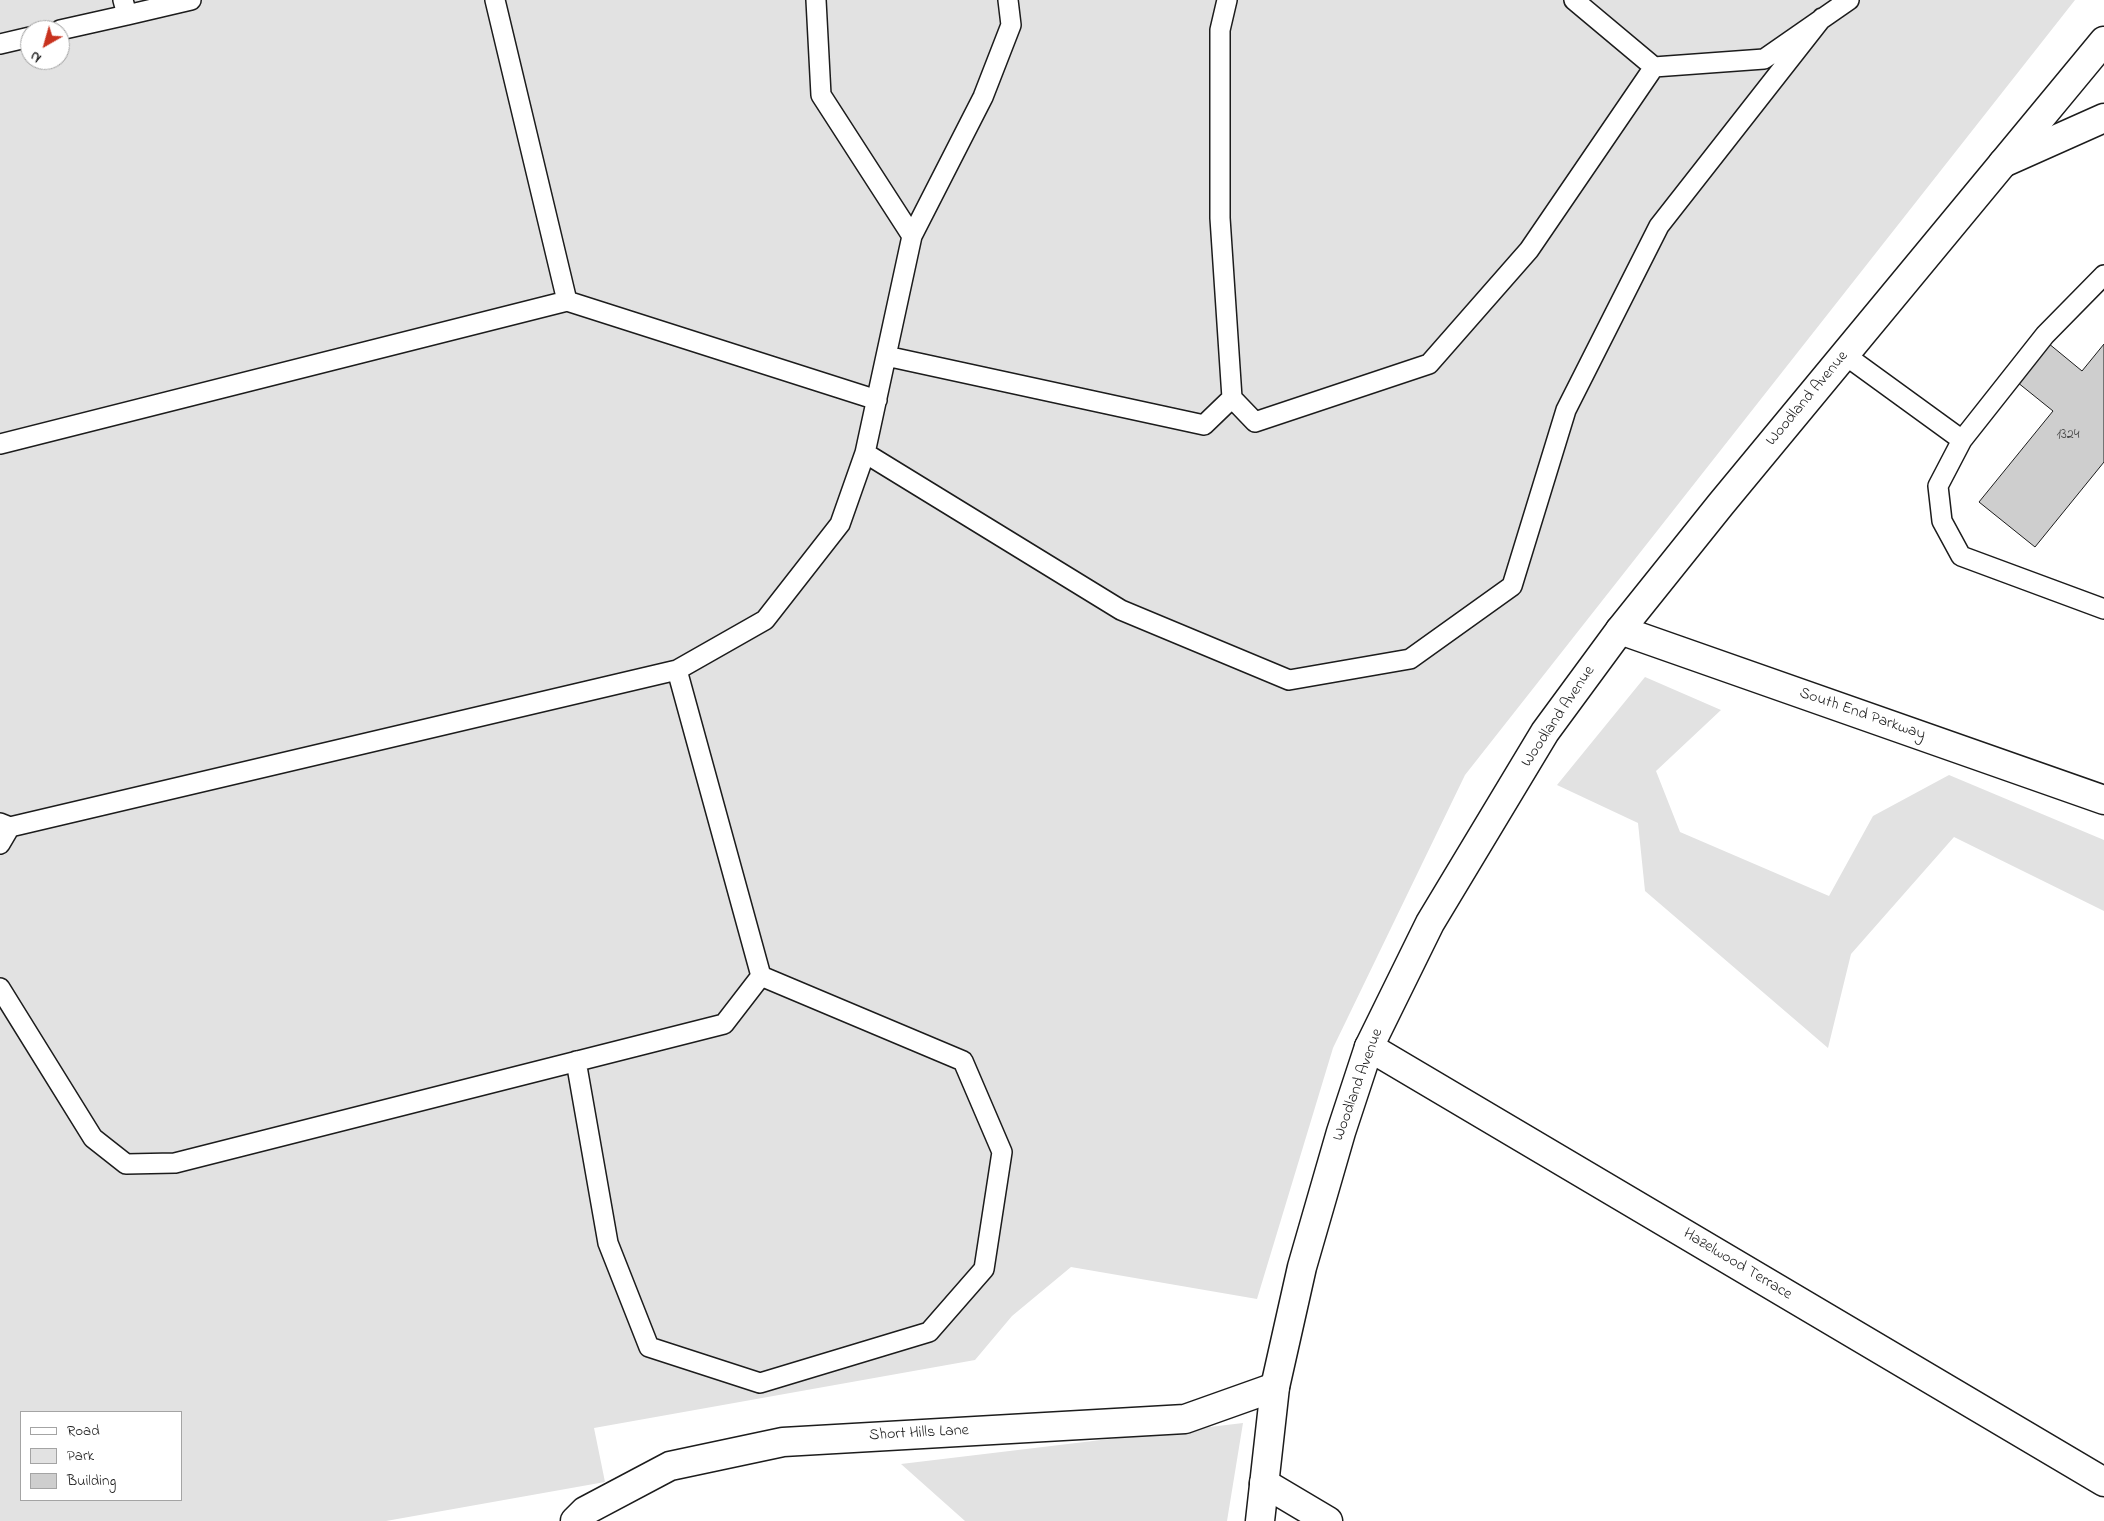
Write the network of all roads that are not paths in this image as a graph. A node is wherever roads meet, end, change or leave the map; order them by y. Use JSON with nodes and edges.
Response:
{"nodes":[{"id":1,"x":191,"y":0,"type":"edge"},
{"id":2,"x":495,"y":0,"type":"edge"},
{"id":3,"x":816,"y":0,"type":"edge"},
{"id":4,"x":1008,"y":0,"type":"edge"},
{"id":5,"x":1227,"y":0,"type":"edge"},
{"id":6,"x":1574,"y":0,"type":"edge"},
{"id":7,"x":1849,"y":0,"type":"edge"},
{"id":8,"x":125,"y":8,"type":"edge"},
{"id":9,"x":1822,"y":18,"type":"junction"},
{"id":10,"x":70,"y":27,"type":"edge"},
{"id":11,"x":20,"y":39,"type":"edge"},
{"id":12,"x":2104,"y":42,"type":"edge"},
{"id":13,"x":0,"y":44,"type":"edge"},
{"id":14,"x":1654,"y":67,"type":"junction"},
{"id":15,"x":2104,"y":118,"type":"edge"},
{"id":16,"x":2003,"y":163,"type":"junction"},
{"id":17,"x":912,"y":236,"type":"junction"},
{"id":18,"x":2104,"y":275,"type":"edge"},
{"id":19,"x":567,"y":301,"type":"junction"},
{"id":20,"x":1845,"y":355,"type":"junction"},
{"id":21,"x":886,"y":356,"type":"junction"},
{"id":22,"x":1232,"y":398,"type":"junction"},
{"id":23,"x":877,"y":400,"type":"junction"},
{"id":24,"x":1962,"y":440,"type":"junction"},
{"id":25,"x":0,"y":444,"type":"edge"},
{"id":26,"x":865,"y":453,"type":"junction"},
{"id":27,"x":2104,"y":609,"type":"edge"},
{"id":28,"x":1620,"y":630,"type":"junction"},
{"id":29,"x":677,"y":670,"type":"junction"},
{"id":30,"x":2101,"y":794,"type":"edge"},
{"id":31,"x":5,"y":825,"type":"edge"},
{"id":32,"x":0,"y":844,"type":"edge"},
{"id":33,"x":761,"y":976,"type":"junction"},
{"id":34,"x":0,"y":988,"type":"edge"},
{"id":35,"x":1369,"y":1047,"type":"junction"},
{"id":36,"x":576,"y":1061,"type":"junction"},
{"id":37,"x":1276,"y":1387,"type":"junction"},
{"id":38,"x":2104,"y":1482,"type":"edge"},
{"id":39,"x":1264,"y":1483,"type":"junction"},
{"id":40,"x":575,"y":1521,"type":"edge"},
{"id":41,"x":1260,"y":1521,"type":"edge"},
{"id":42,"x":1328,"y":1521,"type":"edge"}],
"edges":[{"from":1,"to":8,"type":"lane"},
{"from":2,"to":19,"type":"lane"},
{"from":3,"to":17,"type":"lane"},
{"from":4,"to":17,"type":"lane"},
{"from":5,"to":22,"type":"lane"},
{"from":6,"to":14,"type":"lane"},
{"from":7,"to":9,"type":"lane"},
{"from":8,"to":10,"type":"lane"},
{"from":9,"to":14,"type":"lane"},
{"from":9,"to":26,"type":"lane"},
{"from":11,"to":13,"type":"lane"},
{"from":12,"to":16,"type":"street","name":"Woodland Avenue"},
{"from":14,"to":22,"type":"lane"},
{"from":15,"to":16,"type":"street"},
{"from":16,"to":20,"type":"street","name":"Woodland Avenue"},
{"from":17,"to":21,"type":"lane"},
{"from":18,"to":24,"type":"lane"},
{"from":19,"to":23,"type":"lane"},
{"from":19,"to":25,"type":"lane"},
{"from":20,"to":24,"type":"lane"},
{"from":20,"to":28,"type":"street","name":"Woodland Avenue"},
{"from":21,"to":22,"type":"lane"},
{"from":21,"to":23,"type":"lane"},
{"from":23,"to":26,"type":"lane"},
{"from":24,"to":27,"type":"lane"},
{"from":26,"to":29,"type":"lane"},
{"from":28,"to":30,"type":"street","name":"South End Parkway"},
{"from":28,"to":35,"type":"street","name":"Woodland Avenue"},
{"from":29,"to":31,"type":"lane"},
{"from":29,"to":33,"type":"lane"},
{"from":31,"to":32,"type":"lane"},
{"from":33,"to":36,"type":"lane"},
{"from":33,"to":36,"type":"lane"},
{"from":34,"to":36,"type":"lane"},
{"from":35,"to":37,"type":"street","name":"Woodland Avenue"},
{"from":35,"to":38,"type":"street","name":"Hazelwood Terrace"},
{"from":37,"to":39,"type":"street","name":"Woodland Avenue"},
{"from":37,"to":40,"type":"street","name":"Short Hills Lane"},
{"from":39,"to":41,"type":"street","name":"Woodland Avenue"},
{"from":39,"to":42,"type":"street"}]}
